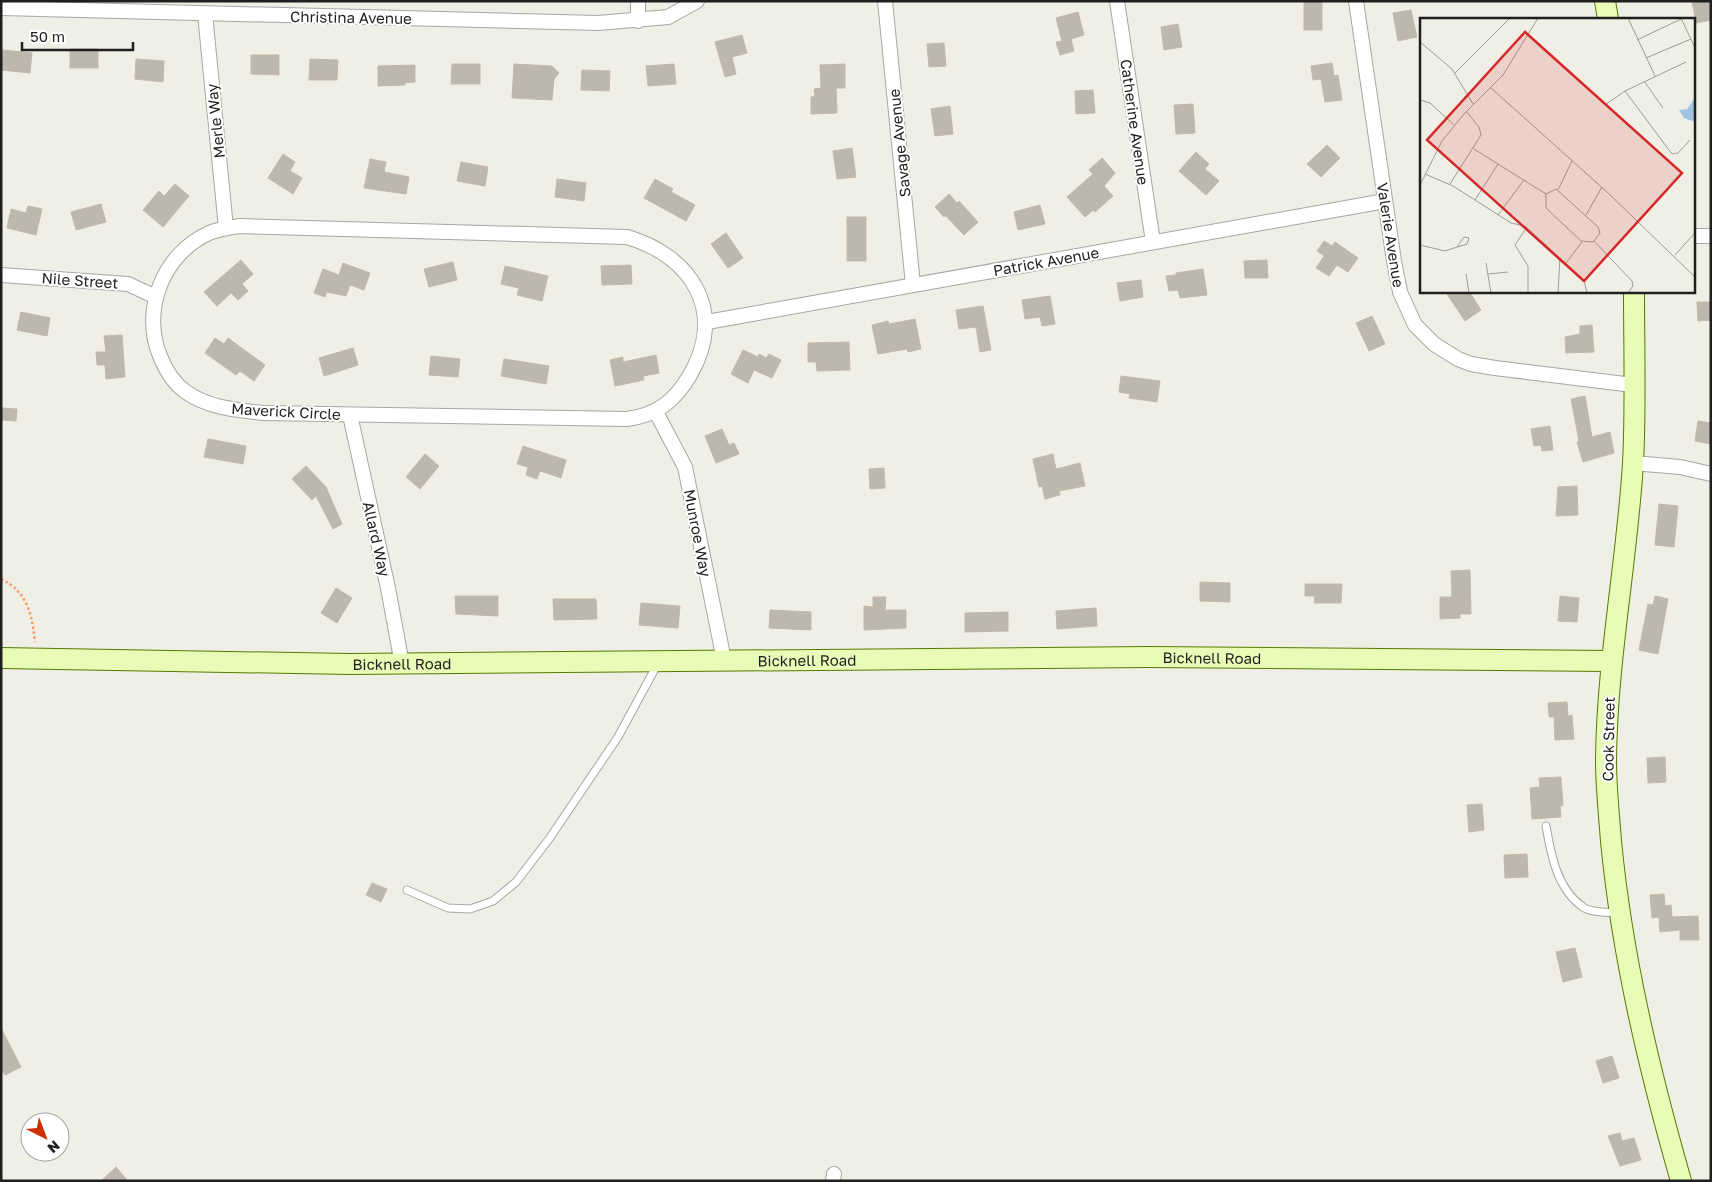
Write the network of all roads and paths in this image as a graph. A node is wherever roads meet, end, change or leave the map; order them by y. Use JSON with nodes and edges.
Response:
{"nodes":[{"id":1,"x":272,"y":1,"type":"edge"},
{"id":2,"x":638,"y":1,"type":"edge"},
{"id":3,"x":697,"y":1,"type":"edge"},
{"id":4,"x":884,"y":1,"type":"edge"},
{"id":5,"x":1117,"y":1,"type":"edge"},
{"id":6,"x":1356,"y":1,"type":"edge"},
{"id":7,"x":1605,"y":1,"type":"edge"},
{"id":8,"x":1,"y":8,"type":"edge"},
{"id":9,"x":205,"y":14,"type":"junction"},
{"id":10,"x":272,"y":16,"type":"junction"},
{"id":11,"x":1608,"y":18,"type":"edge"},
{"id":12,"x":638,"y":20,"type":"junction"},
{"id":13,"x":1385,"y":201,"type":"junction"},
{"id":14,"x":226,"y":228,"type":"junction"},
{"id":15,"x":1694,"y":236,"type":"edge"},
{"id":16,"x":1711,"y":236,"type":"edge"},
{"id":17,"x":1153,"y":242,"type":"junction"},
{"id":18,"x":1,"y":275,"type":"edge"},
{"id":19,"x":913,"y":284,"type":"junction"},
{"id":20,"x":1634,"y":292,"type":"edge"},
{"id":21,"x":156,"y":297,"type":"junction"},
{"id":22,"x":707,"y":322,"type":"junction"},
{"id":23,"x":1633,"y":385,"type":"junction"},
{"id":24,"x":656,"y":412,"type":"junction"},
{"id":25,"x":350,"y":415,"type":"junction"},
{"id":26,"x":1633,"y":463,"type":"junction"},
{"id":27,"x":1711,"y":474,"type":"edge"},
{"id":28,"x":1,"y":579,"type":"edge"},
{"id":29,"x":1,"y":658,"type":"edge"},
{"id":30,"x":36,"y":658,"type":"junction"},
{"id":31,"x":724,"y":660,"type":"junction"},
{"id":32,"x":659,"y":661,"type":"junction"},
{"id":33,"x":1612,"y":661,"type":"junction"},
{"id":34,"x":402,"y":664,"type":"junction"},
{"id":35,"x":1546,"y":826,"type":"dead end"},
{"id":36,"x":407,"y":890,"type":"dead end"},
{"id":37,"x":1619,"y":914,"type":"junction"},
{"id":38,"x":1682,"y":1181,"type":"edge"}],
"edges":[{"from":1,"to":10,"type":"street"},
{"from":2,"to":12,"type":"street"},
{"from":3,"to":12,"type":"street","name":"Christina Avenue"},
{"from":4,"to":19,"type":"street","name":"Savage Avenue"},
{"from":5,"to":17,"type":"street","name":"Catherine Avenue"},
{"from":6,"to":13,"type":"street","name":"Valerie Avenue"},
{"from":7,"to":11,"type":"street"},
{"from":8,"to":9,"type":"street","name":"Christina Avenue"},
{"from":9,"to":10,"type":"street","name":"Christina Avenue"},
{"from":9,"to":14,"type":"street","name":"Merle Way"},
{"from":10,"to":12,"type":"street","name":"Christina Avenue"},
{"from":13,"to":17,"type":"street","name":"Patrick Avenue"},
{"from":13,"to":23,"type":"street","name":"Valerie Avenue"},
{"from":14,"to":21,"type":"street","name":"Maverick Circle"},
{"from":14,"to":22,"type":"street","name":"Maverick Circle"},
{"from":15,"to":16,"type":"street"},
{"from":17,"to":19,"type":"street","name":"Patrick Avenue"},
{"from":18,"to":21,"type":"street","name":"Nile Street"},
{"from":19,"to":22,"type":"street","name":"Patrick Avenue"},
{"from":20,"to":23,"type":"street","name":"Cook Street"},
{"from":21,"to":25,"type":"street","name":"Maverick Circle"},
{"from":22,"to":24,"type":"street","name":"Maverick Circle"},
{"from":23,"to":26,"type":"street","name":"Cook Street"},
{"from":24,"to":25,"type":"street","name":"Maverick Circle"},
{"from":24,"to":31,"type":"street","name":"Munroe Way"},
{"from":25,"to":34,"type":"street","name":"Allard Way"},
{"from":26,"to":27,"type":"street"},
{"from":26,"to":33,"type":"street","name":"Cook Street"},
{"from":28,"to":30,"type":"path"},
{"from":29,"to":30,"type":"street","name":"Bicknell Road"},
{"from":30,"to":34,"type":"street","name":"Bicknell Road"},
{"from":31,"to":32,"type":"street","name":"Bicknell Road"},
{"from":31,"to":33,"type":"street","name":"Bicknell Road"},
{"from":32,"to":34,"type":"street","name":"Bicknell Road"},
{"from":32,"to":36,"type":"lane"},
{"from":33,"to":37,"type":"street","name":"Cook Street"},
{"from":35,"to":37,"type":"lane"},
{"from":37,"to":38,"type":"street","name":"Cook Street"}]}
